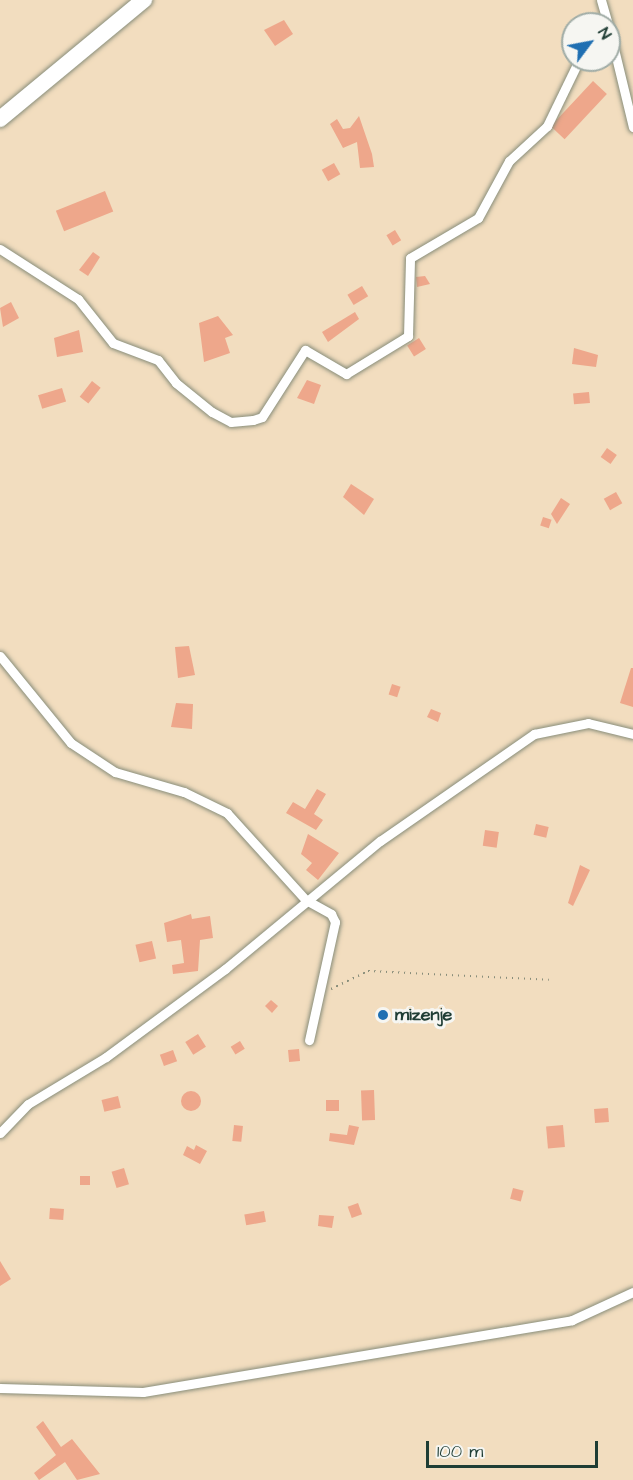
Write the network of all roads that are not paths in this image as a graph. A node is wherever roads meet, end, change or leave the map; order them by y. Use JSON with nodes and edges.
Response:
{"nodes":[{"id":1,"x":144,"y":0,"type":"edge"},
{"id":2,"x":573,"y":72,"type":"edge"},
{"id":3,"x":619,"y":72,"type":"edge"},
{"id":4,"x":0,"y":119,"type":"edge"},
{"id":5,"x":633,"y":127,"type":"edge"},
{"id":6,"x":0,"y":249,"type":"edge"},
{"id":7,"x":0,"y":656,"type":"edge"},
{"id":8,"x":633,"y":734,"type":"edge"},
{"id":9,"x":306,"y":900,"type":"junction"},
{"id":10,"x":309,"y":1040,"type":"dead end"},
{"id":11,"x":0,"y":1133,"type":"edge"},
{"id":12,"x":633,"y":1292,"type":"edge"},
{"id":13,"x":0,"y":1388,"type":"edge"}],
"edges":[{"from":1,"to":4,"type":"highway"},
{"from":2,"to":6,"type":"street"},
{"from":3,"to":5,"type":"street"},
{"from":7,"to":9,"type":"street"},
{"from":8,"to":9,"type":"street"},
{"from":9,"to":10,"type":"street"},
{"from":9,"to":11,"type":"street"},
{"from":12,"to":13,"type":"street"}]}
